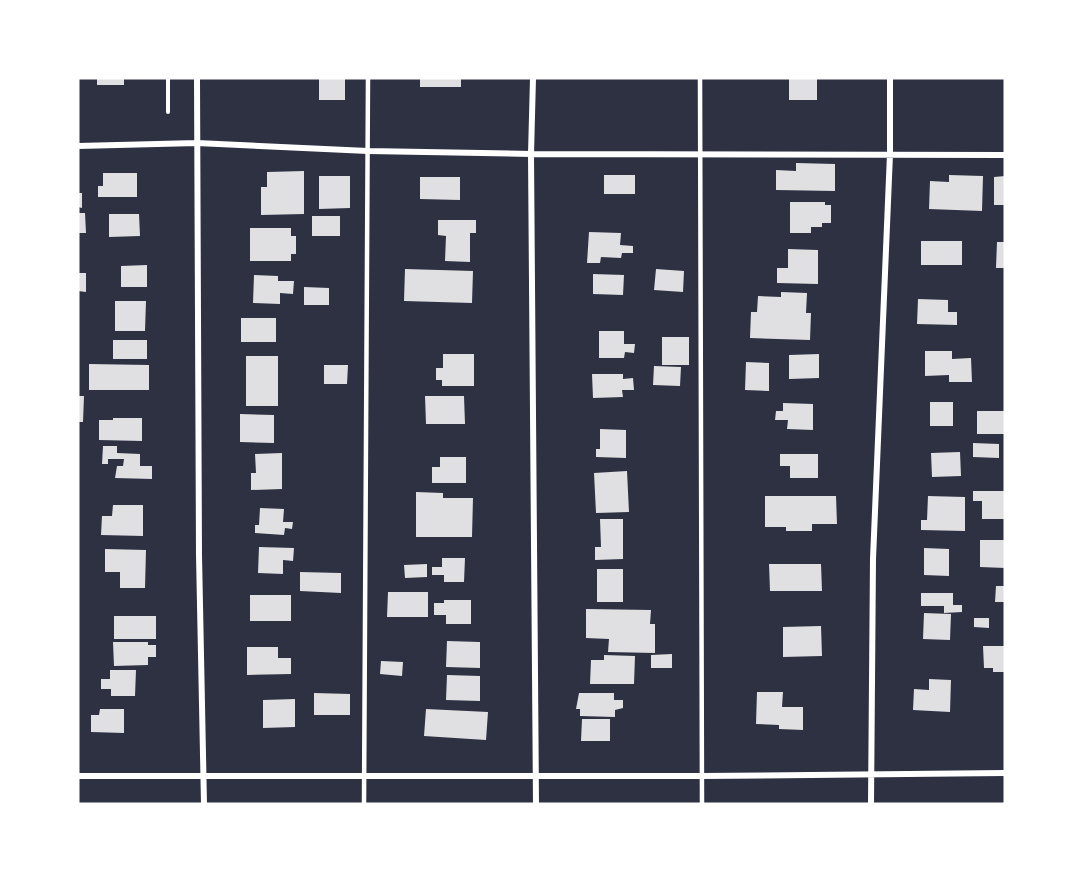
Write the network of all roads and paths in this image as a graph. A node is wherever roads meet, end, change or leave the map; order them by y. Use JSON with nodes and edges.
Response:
{"nodes":[{"id":1,"x":168,"y":78,"type":"edge"},
{"id":2,"x":197,"y":78,"type":"edge"},
{"id":3,"x":368,"y":78,"type":"edge"},
{"id":4,"x":532,"y":78,"type":"edge"},
{"id":5,"x":700,"y":78,"type":"edge"},
{"id":6,"x":890,"y":78,"type":"edge"},
{"id":7,"x":168,"y":112,"type":"dead end"},
{"id":8,"x":197,"y":143,"type":"junction"},
{"id":9,"x":78,"y":146,"type":"edge"},
{"id":10,"x":368,"y":151,"type":"junction"},
{"id":11,"x":531,"y":154,"type":"junction"},
{"id":12,"x":700,"y":154,"type":"junction"},
{"id":13,"x":890,"y":154,"type":"junction"},
{"id":14,"x":1005,"y":155,"type":"edge"},
{"id":15,"x":1005,"y":773,"type":"edge"},
{"id":16,"x":871,"y":774,"type":"junction"},
{"id":17,"x":204,"y":775,"type":"junction"},
{"id":18,"x":78,"y":776,"type":"edge"},
{"id":19,"x":364,"y":776,"type":"junction"},
{"id":20,"x":536,"y":776,"type":"junction"},
{"id":21,"x":702,"y":776,"type":"junction"},
{"id":22,"x":204,"y":804,"type":"edge"},
{"id":23,"x":364,"y":804,"type":"edge"},
{"id":24,"x":536,"y":804,"type":"edge"},
{"id":25,"x":702,"y":804,"type":"edge"},
{"id":26,"x":871,"y":804,"type":"edge"}],
"edges":[{"from":1,"to":7,"type":"path"},
{"from":2,"to":8,"type":"street"},
{"from":3,"to":10,"type":"lane"},
{"from":4,"to":11,"type":"street"},
{"from":5,"to":12,"type":"lane"},
{"from":6,"to":13,"type":"street"},
{"from":8,"to":9,"type":"street"},
{"from":8,"to":10,"type":"street"},
{"from":8,"to":17,"type":"street"},
{"from":10,"to":11,"type":"street"},
{"from":10,"to":19,"type":"lane"},
{"from":11,"to":12,"type":"street"},
{"from":11,"to":20,"type":"street"},
{"from":12,"to":13,"type":"street"},
{"from":12,"to":21,"type":"lane"},
{"from":13,"to":14,"type":"street"},
{"from":13,"to":16,"type":"street"},
{"from":15,"to":16,"type":"street"},
{"from":16,"to":21,"type":"street"},
{"from":16,"to":26,"type":"street"},
{"from":17,"to":18,"type":"street"},
{"from":17,"to":19,"type":"street"},
{"from":17,"to":22,"type":"street"},
{"from":19,"to":20,"type":"street"},
{"from":19,"to":23,"type":"lane"},
{"from":20,"to":21,"type":"street"},
{"from":20,"to":24,"type":"street"},
{"from":21,"to":25,"type":"lane"}]}
